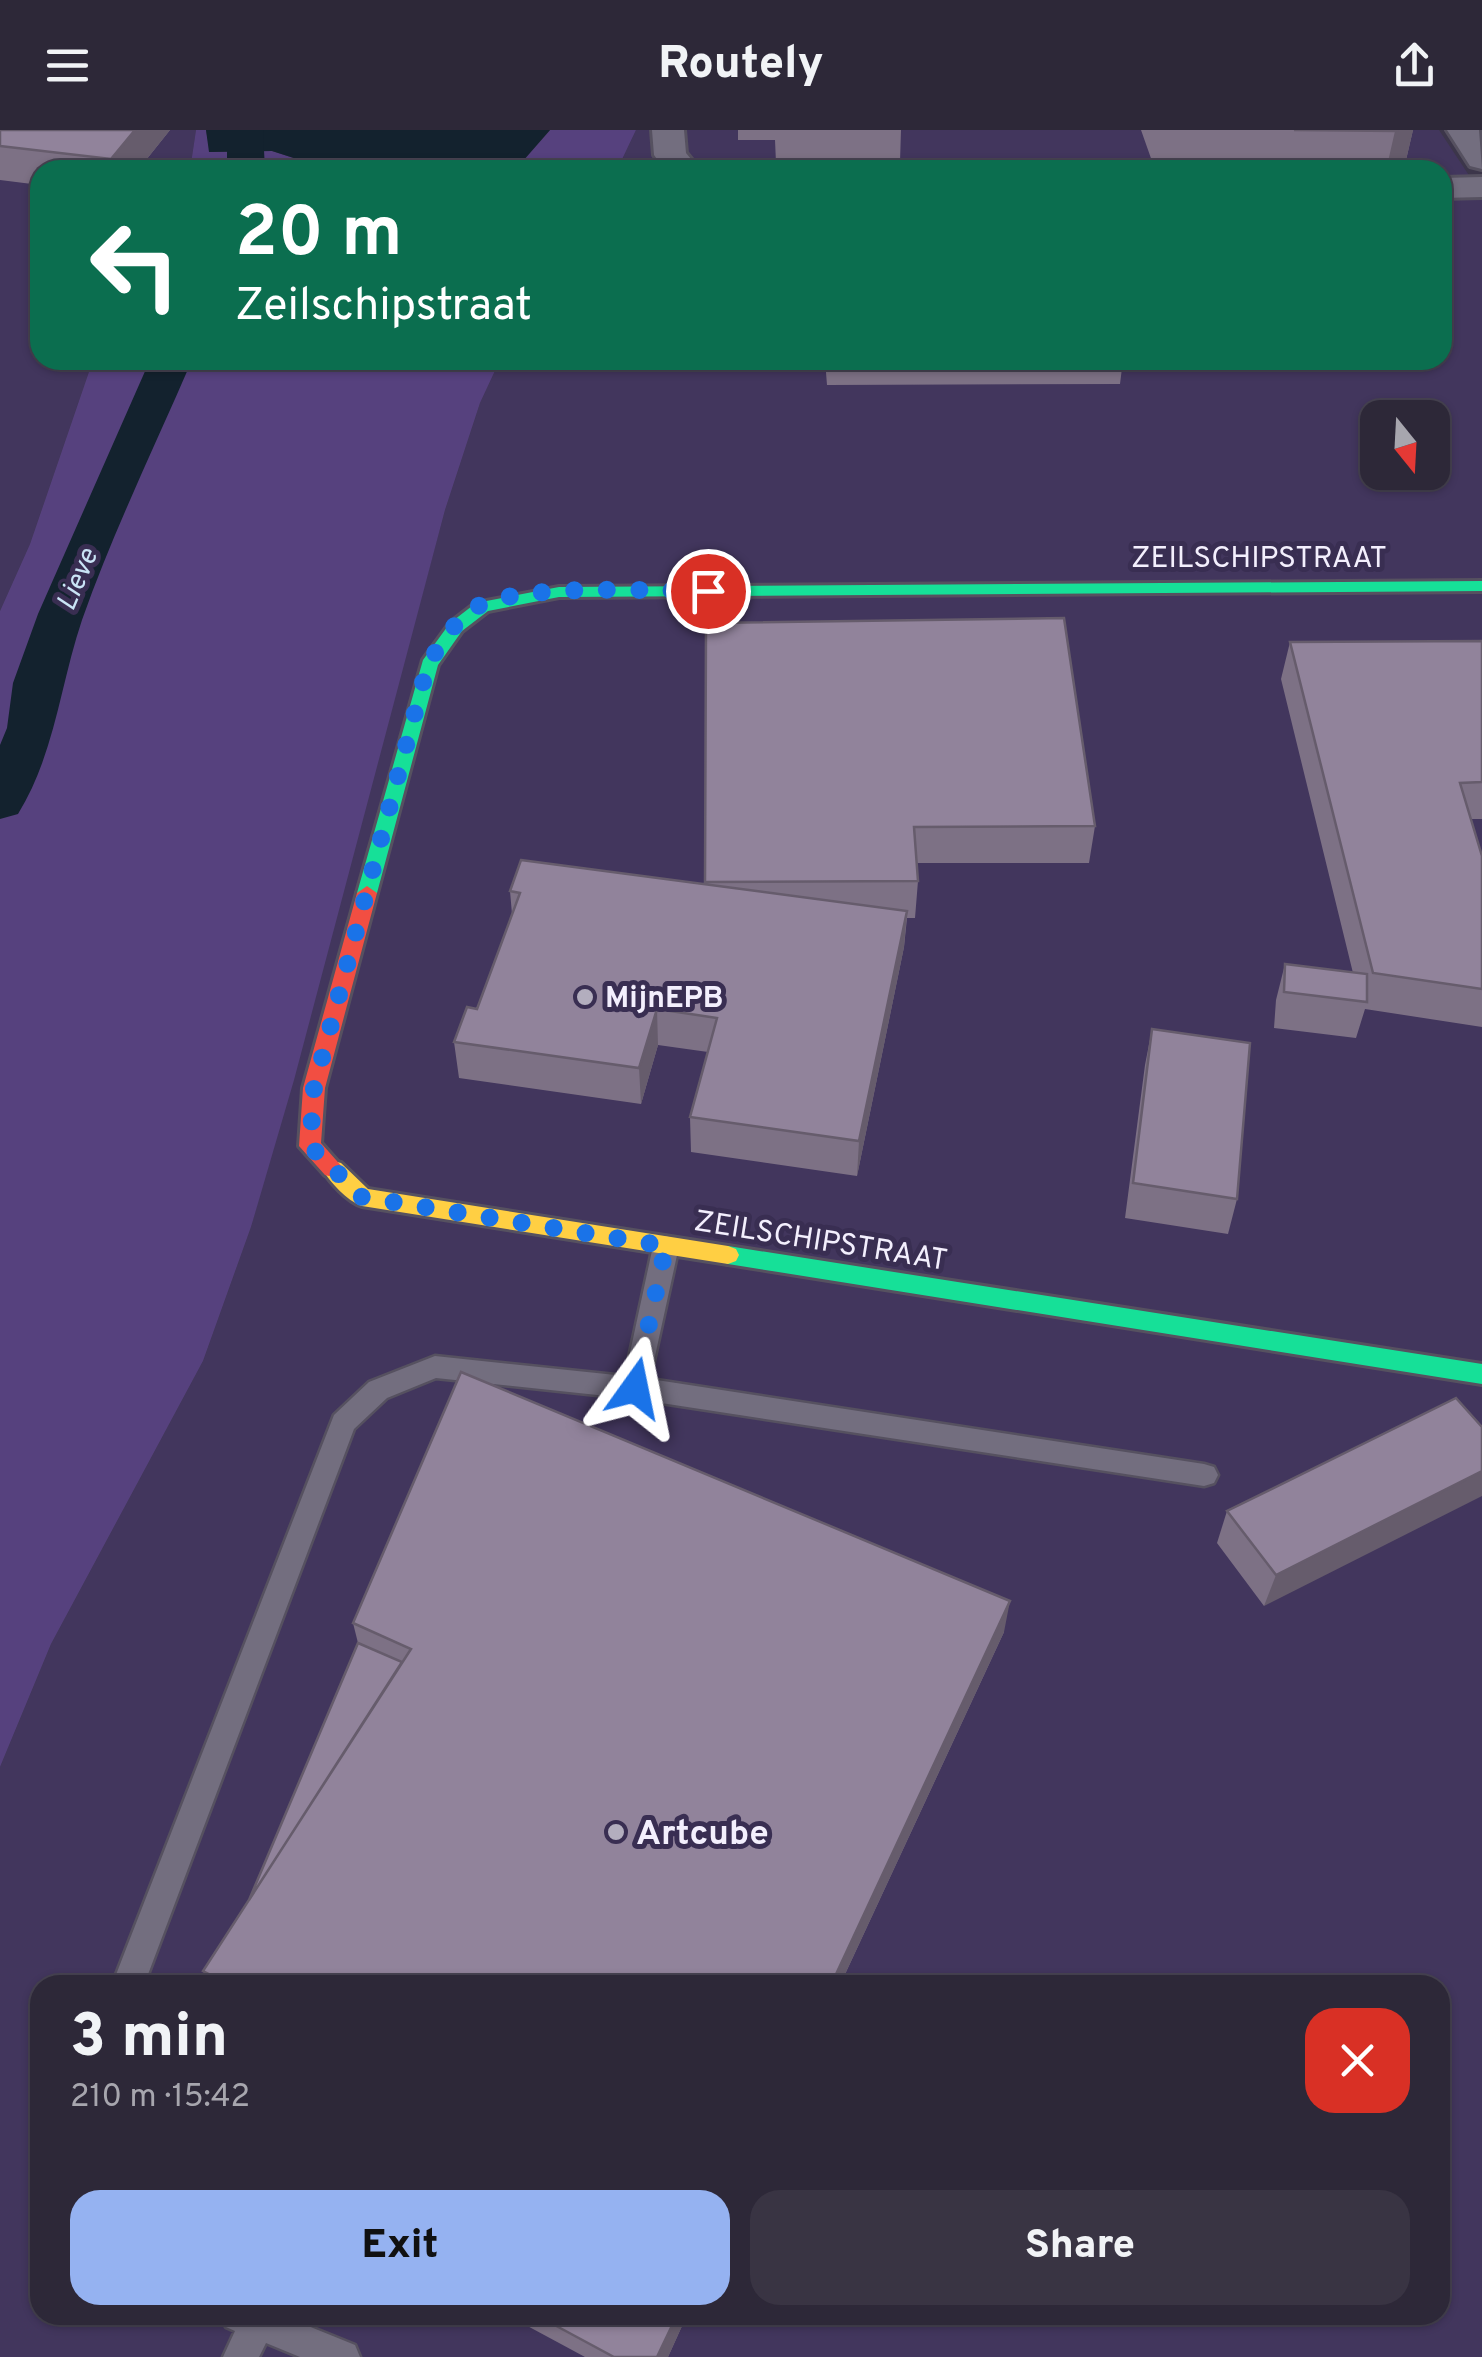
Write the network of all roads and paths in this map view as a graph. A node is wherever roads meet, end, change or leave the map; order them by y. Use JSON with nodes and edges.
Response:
{"nodes":[{"id":1,"x":668,"y":130,"type":"edge"},
{"id":2,"x":1463,"y":130,"type":"edge"},
{"id":3,"x":1482,"y":159,"type":"edge"},
{"id":4,"x":674,"y":160,"type":"edge"},
{"id":5,"x":1482,"y":187,"type":"edge"},
{"id":6,"x":1452,"y":188,"type":"edge"},
{"id":7,"x":1482,"y":586,"type":"edge"},
{"id":8,"x":666,"y":1246,"type":"junction"},
{"id":9,"x":1482,"y":1374,"type":"edge"},
{"id":10,"x":635,"y":1388,"type":"junction"},
{"id":11,"x":1204,"y":1475,"type":"dead end"},
{"id":12,"x":132,"y":1975,"type":"edge"},
{"id":13,"x":247,"y":2325,"type":"edge"},
{"id":14,"x":263,"y":2325,"type":"edge"},
{"id":15,"x":240,"y":2357,"type":"edge"},
{"id":16,"x":343,"y":2357,"type":"edge"}],
"edges":[{"from":1,"to":4,"type":"street"},
{"from":2,"to":3,"type":"street"},
{"from":5,"to":6,"type":"street"},
{"from":7,"to":8,"type":"street","name":"ZEILSCHIPSTRAAT"},
{"from":8,"to":9,"type":"street","name":"ZEILSCHIPSTRAAT"},
{"from":8,"to":10,"type":"lane"},
{"from":10,"to":11,"type":"lane"},
{"from":10,"to":12,"type":"lane"},
{"from":13,"to":15,"type":"lane"},
{"from":14,"to":16,"type":"lane"}]}
